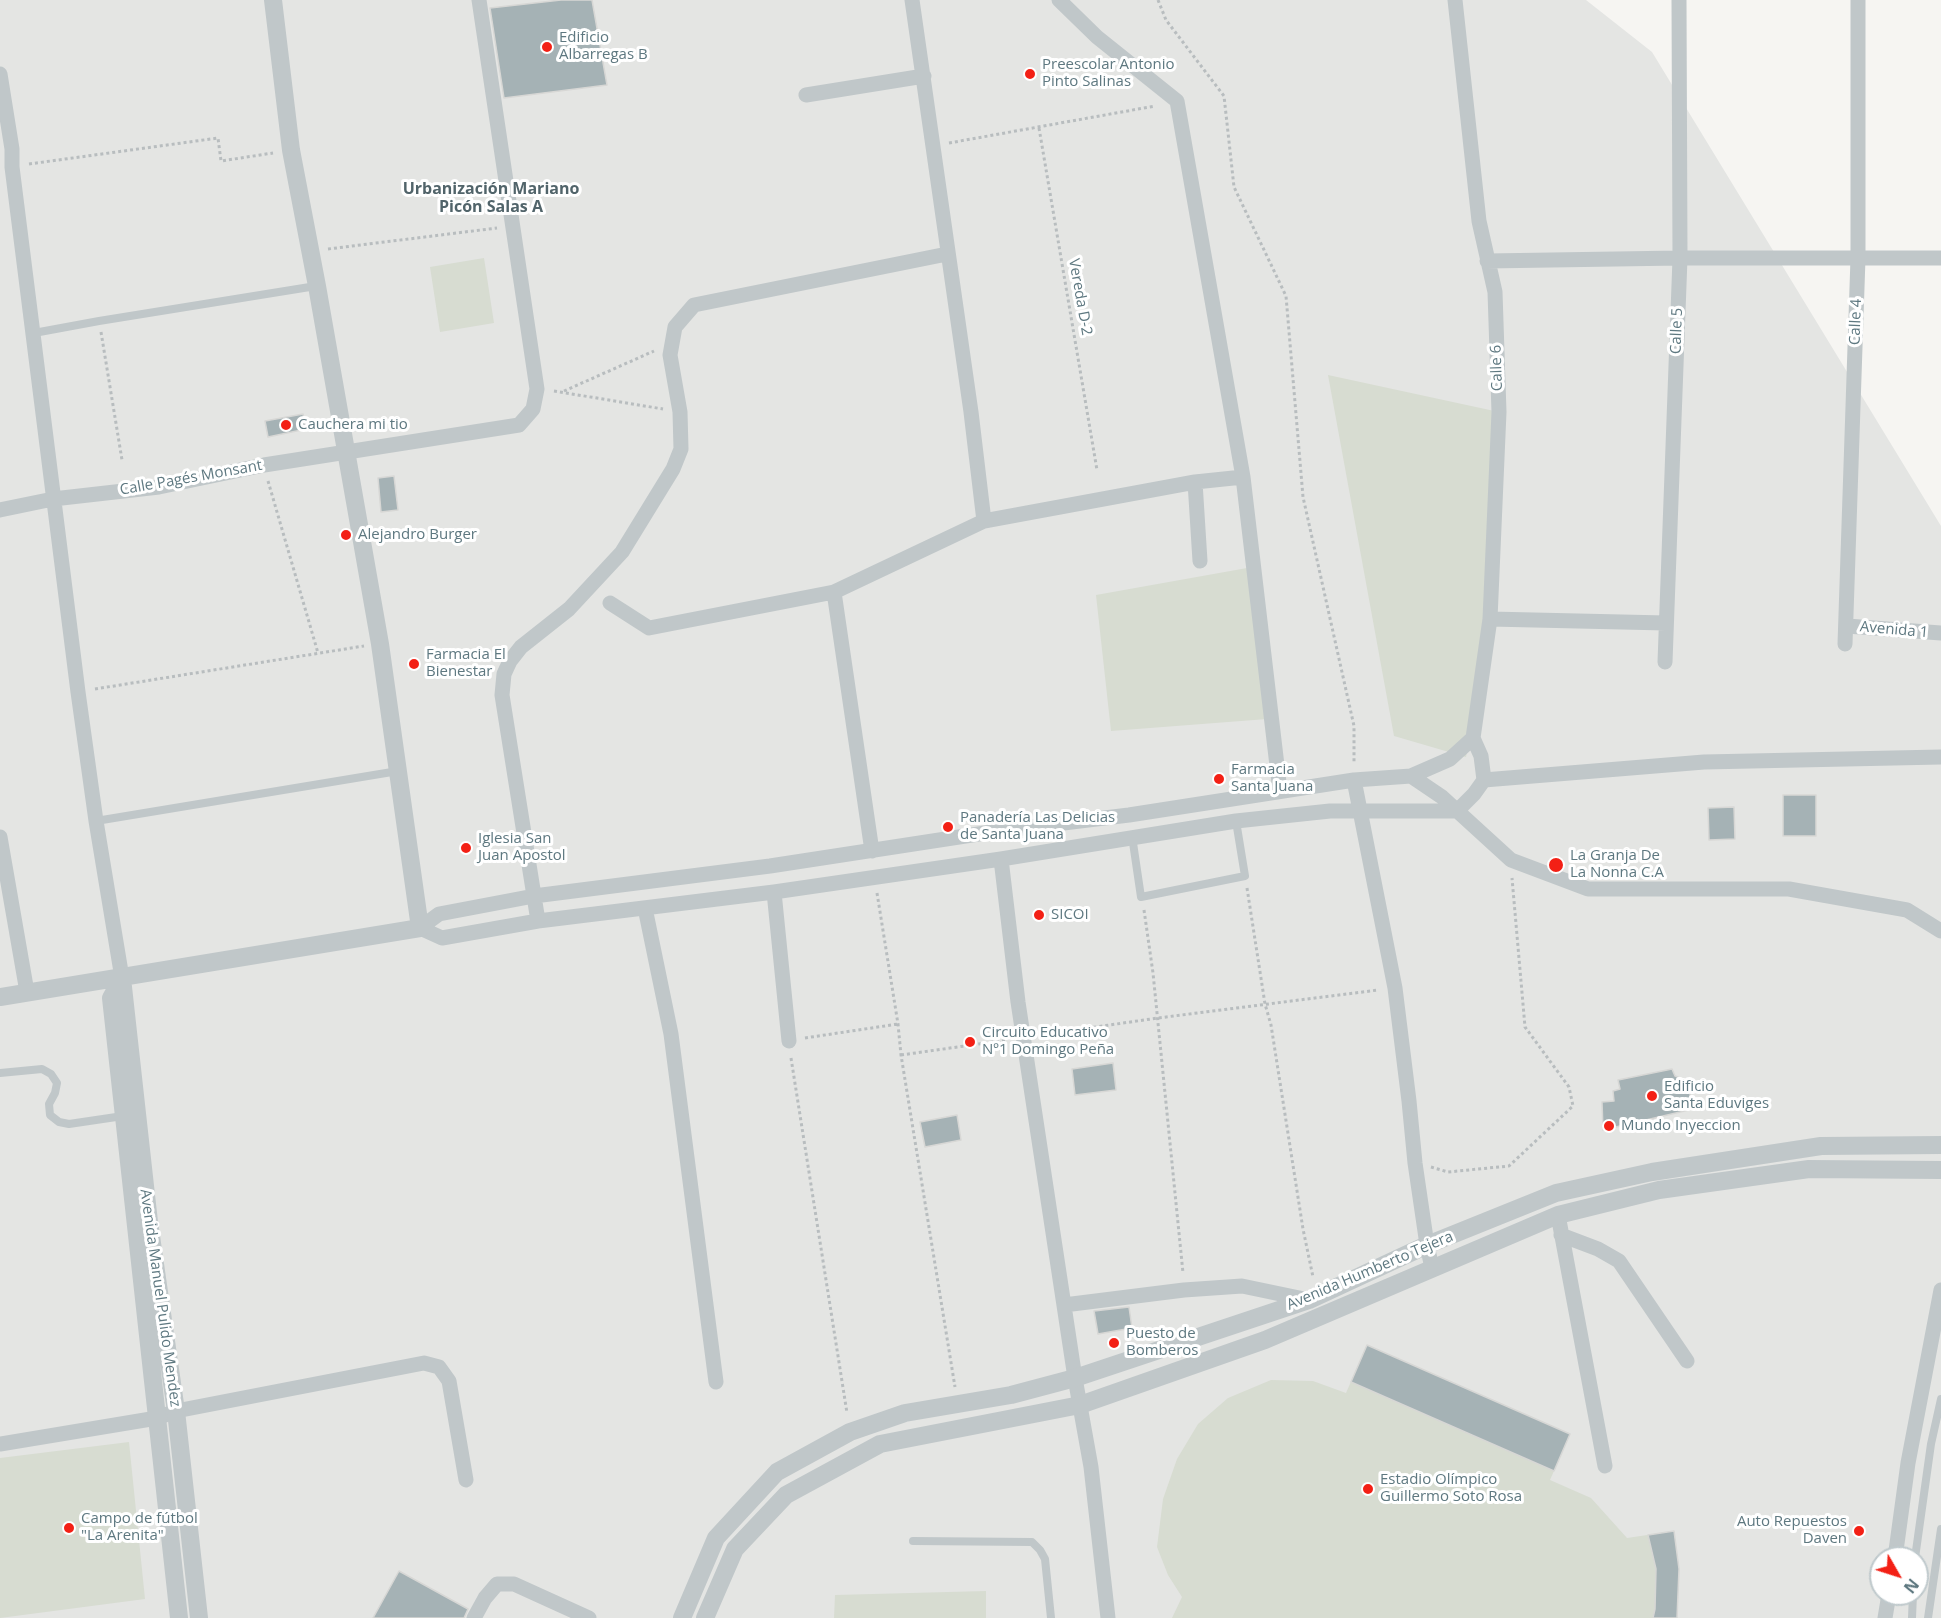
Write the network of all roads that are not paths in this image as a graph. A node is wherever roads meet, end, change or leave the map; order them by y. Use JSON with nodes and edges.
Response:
{"nodes":[{"id":1,"x":273,"y":0,"type":"edge"},
{"id":2,"x":479,"y":0,"type":"edge"},
{"id":3,"x":912,"y":0,"type":"edge"},
{"id":4,"x":1059,"y":0,"type":"edge"},
{"id":5,"x":1455,"y":0,"type":"edge"},
{"id":6,"x":1679,"y":0,"type":"edge"},
{"id":7,"x":1858,"y":0,"type":"edge"},
{"id":8,"x":0,"y":74,"type":"edge"},
{"id":9,"x":924,"y":76,"type":"junction"},
{"id":10,"x":806,"y":94,"type":"dead end"},
{"id":11,"x":947,"y":254,"type":"junction"},
{"id":12,"x":1680,"y":258,"type":"junction"},
{"id":13,"x":1858,"y":258,"type":"junction"},
{"id":14,"x":1941,"y":258,"type":"edge"},
{"id":15,"x":1487,"y":261,"type":"junction"},
{"id":16,"x":317,"y":286,"type":"junction"},
{"id":17,"x":34,"y":333,"type":"junction"},
{"id":18,"x":346,"y":453,"type":"junction"},
{"id":19,"x":1243,"y":477,"type":"junction"},
{"id":20,"x":1196,"y":482,"type":"junction"},
{"id":21,"x":53,"y":499,"type":"junction"},
{"id":22,"x":0,"y":510,"type":"edge"},
{"id":23,"x":984,"y":521,"type":"junction"},
{"id":24,"x":1200,"y":561,"type":"dead end"},
{"id":25,"x":834,"y":592,"type":"junction"},
{"id":26,"x":610,"y":603,"type":"dead end"},
{"id":27,"x":1490,"y":620,"type":"junction"},
{"id":28,"x":1666,"y":622,"type":"junction"},
{"id":29,"x":1846,"y":626,"type":"junction"},
{"id":30,"x":1941,"y":633,"type":"edge"},
{"id":31,"x":1845,"y":644,"type":"dead end"},
{"id":32,"x":1665,"y":662,"type":"dead end"},
{"id":33,"x":1473,"y":738,"type":"junction"},
{"id":34,"x":1941,"y":757,"type":"edge"},
{"id":35,"x":399,"y":771,"type":"junction"},
{"id":36,"x":1411,"y":776,"type":"junction"},
{"id":37,"x":1354,"y":780,"type":"junction"},
{"id":38,"x":1484,"y":780,"type":"junction"},
{"id":39,"x":1280,"y":791,"type":"junction"},
{"id":40,"x":1360,"y":810,"type":"junction"},
{"id":41,"x":1457,"y":811,"type":"junction"},
{"id":42,"x":96,"y":821,"type":"junction"},
{"id":43,"x":1236,"y":821,"type":"junction"},
{"id":44,"x":1132,"y":836,"type":"junction"},
{"id":45,"x":0,"y":837,"type":"edge"},
{"id":46,"x":872,"y":851,"type":"junction"},
{"id":47,"x":1000,"y":859,"type":"junction"},
{"id":48,"x":774,"y":892,"type":"junction"},
{"id":49,"x":534,"y":896,"type":"junction"},
{"id":50,"x":645,"y":908,"type":"junction"},
{"id":51,"x":538,"y":921,"type":"junction"},
{"id":52,"x":420,"y":928,"type":"junction"},
{"id":53,"x":1941,"y":931,"type":"edge"},
{"id":54,"x":122,"y":978,"type":"junction"},
{"id":55,"x":27,"y":992,"type":"junction"},
{"id":56,"x":0,"y":997,"type":"edge"},
{"id":57,"x":789,"y":1041,"type":"road end"},
{"id":58,"x":0,"y":1073,"type":"edge"},
{"id":59,"x":125,"y":1116,"type":"junction"},
{"id":60,"x":1941,"y":1145,"type":"edge"},
{"id":61,"x":1941,"y":1170,"type":"edge"},
{"id":62,"x":1558,"y":1215,"type":"junction"},
{"id":63,"x":1561,"y":1235,"type":"junction"},
{"id":64,"x":1427,"y":1245,"type":"junction"},
{"id":65,"x":1432,"y":1268,"type":"junction"},
{"id":66,"x":1941,"y":1290,"type":"edge"},
{"id":67,"x":1313,"y":1298,"type":"junction"},
{"id":68,"x":1064,"y":1305,"type":"junction"},
{"id":69,"x":1687,"y":1361,"type":"dead end"},
{"id":70,"x":1075,"y":1378,"type":"junction"},
{"id":71,"x":716,"y":1382,"type":"dead end"},
{"id":72,"x":1941,"y":1399,"type":"edge"},
{"id":73,"x":1080,"y":1405,"type":"junction"},
{"id":74,"x":176,"y":1411,"type":"junction"},
{"id":75,"x":156,"y":1418,"type":"junction"},
{"id":76,"x":0,"y":1444,"type":"edge"},
{"id":77,"x":1605,"y":1466,"type":"dead end"},
{"id":78,"x":466,"y":1480,"type":"dead end"},
{"id":79,"x":1941,"y":1529,"type":"edge"},
{"id":80,"x":913,"y":1541,"type":"dead end"},
{"id":81,"x":1897,"y":1546,"type":"edge"},
{"id":82,"x":1917,"y":1546,"type":"edge"},
{"id":83,"x":179,"y":1618,"type":"edge"},
{"id":84,"x":199,"y":1618,"type":"edge"},
{"id":85,"x":474,"y":1618,"type":"edge"},
{"id":86,"x":590,"y":1618,"type":"edge"},
{"id":87,"x":682,"y":1618,"type":"edge"},
{"id":88,"x":705,"y":1618,"type":"edge"},
{"id":89,"x":1051,"y":1618,"type":"edge"},
{"id":90,"x":1108,"y":1618,"type":"edge"},
{"id":91,"x":1928,"y":1618,"type":"edge"}],
"edges":[{"from":1,"to":16,"type":"street"},
{"from":2,"to":18,"type":"street","name":"Calle Pagés Monsant"},
{"from":3,"to":9,"type":"street"},
{"from":4,"to":19,"type":"street"},
{"from":5,"to":15,"type":"street","name":"Calle 6"},
{"from":6,"to":12,"type":"street","name":"Calle 5"},
{"from":7,"to":13,"type":"street","name":"Calle 4"},
{"from":8,"to":17,"type":"street"},
{"from":9,"to":10,"type":"street"},
{"from":9,"to":11,"type":"street"},
{"from":11,"to":23,"type":"street"},
{"from":11,"to":49,"type":"street"},
{"from":12,"to":13,"type":"street"},
{"from":12,"to":15,"type":"street"},
{"from":12,"to":28,"type":"street","name":"Calle 5"},
{"from":13,"to":14,"type":"street"},
{"from":13,"to":29,"type":"street","name":"Calle 4"},
{"from":15,"to":27,"type":"street","name":"Calle 6"},
{"from":16,"to":17,"type":"lane"},
{"from":16,"to":18,"type":"street"},
{"from":17,"to":21,"type":"street"},
{"from":18,"to":21,"type":"street","name":"Calle Pagés Monsant"},
{"from":18,"to":35,"type":"street"},
{"from":19,"to":20,"type":"street"},
{"from":19,"to":39,"type":"street"},
{"from":20,"to":23,"type":"street"},
{"from":20,"to":24,"type":"street"},
{"from":21,"to":22,"type":"street","name":"Calle Pagés Monsant"},
{"from":21,"to":42,"type":"street"},
{"from":23,"to":25,"type":"street"},
{"from":25,"to":26,"type":"street"},
{"from":25,"to":46,"type":"street"},
{"from":27,"to":28,"type":"street"},
{"from":27,"to":33,"type":"street","name":"Calle 6"},
{"from":28,"to":32,"type":"street","name":"Calle 5"},
{"from":29,"to":30,"type":"street","name":"Avenida 1"},
{"from":29,"to":31,"type":"street","name":"Calle 4"},
{"from":33,"to":36,"type":"street"},
{"from":33,"to":38,"type":"street"},
{"from":34,"to":38,"type":"street"},
{"from":35,"to":42,"type":"lane"},
{"from":35,"to":52,"type":"street"},
{"from":36,"to":37,"type":"street"},
{"from":36,"to":41,"type":"street"},
{"from":37,"to":39,"type":"street"},
{"from":37,"to":40,"type":"street"},
{"from":38,"to":41,"type":"street"},
{"from":39,"to":46,"type":"street"},
{"from":40,"to":41,"type":"street"},
{"from":40,"to":43,"type":"street"},
{"from":40,"to":64,"type":"street"},
{"from":41,"to":53,"type":"street"},
{"from":42,"to":54,"type":"street"},
{"from":43,"to":44,"type":"street"},
{"from":43,"to":44,"type":"lane"},
{"from":44,"to":47,"type":"street"},
{"from":45,"to":55,"type":"street"},
{"from":46,"to":49,"type":"street"},
{"from":47,"to":48,"type":"street"},
{"from":47,"to":68,"type":"street"},
{"from":48,"to":50,"type":"street"},
{"from":48,"to":57,"type":"street"},
{"from":49,"to":51,"type":"street"},
{"from":49,"to":52,"type":"street"},
{"from":50,"to":51,"type":"street"},
{"from":50,"to":71,"type":"street"},
{"from":51,"to":52,"type":"street"},
{"from":52,"to":54,"type":"street"},
{"from":54,"to":55,"type":"street"},
{"from":54,"to":59,"type":"street"},
{"from":54,"to":74,"type":"street","name":"Avenida Manuel Pulido Mendez"},
{"from":55,"to":56,"type":"street"},
{"from":58,"to":59,"type":"lane"},
{"from":59,"to":75,"type":"street"},
{"from":60,"to":64,"type":"street","name":"Avenida Humberto Tejera"},
{"from":61,"to":62,"type":"street","name":"Avenida Humberto Tejera"},
{"from":62,"to":63,"type":"street"},
{"from":62,"to":65,"type":"street","name":"Avenida Humberto Tejera"},
{"from":63,"to":69,"type":"street"},
{"from":63,"to":77,"type":"street"},
{"from":64,"to":65,"type":"street"},
{"from":64,"to":67,"type":"street","name":"Avenida Humberto Tejera"},
{"from":65,"to":73,"type":"street","name":"Avenida Humberto Tejera"},
{"from":66,"to":81,"type":"street"},
{"from":67,"to":68,"type":"street"},
{"from":67,"to":70,"type":"street","name":"Avenida Humberto Tejera"},
{"from":68,"to":70,"type":"street"},
{"from":70,"to":73,"type":"street"},
{"from":70,"to":87,"type":"street","name":"Avenida Humberto Tejera"},
{"from":72,"to":82,"type":"lane"},
{"from":73,"to":88,"type":"street","name":"Avenida Humberto Tejera"},
{"from":73,"to":90,"type":"street"},
{"from":74,"to":75,"type":"street"},
{"from":74,"to":78,"type":"street"},
{"from":74,"to":84,"type":"street","name":"Avenida Manuel Pulido Mendez"},
{"from":75,"to":76,"type":"street"},
{"from":75,"to":83,"type":"street"},
{"from":79,"to":91,"type":"lane"},
{"from":80,"to":89,"type":"lane"},
{"from":85,"to":86,"type":"street"}]}
